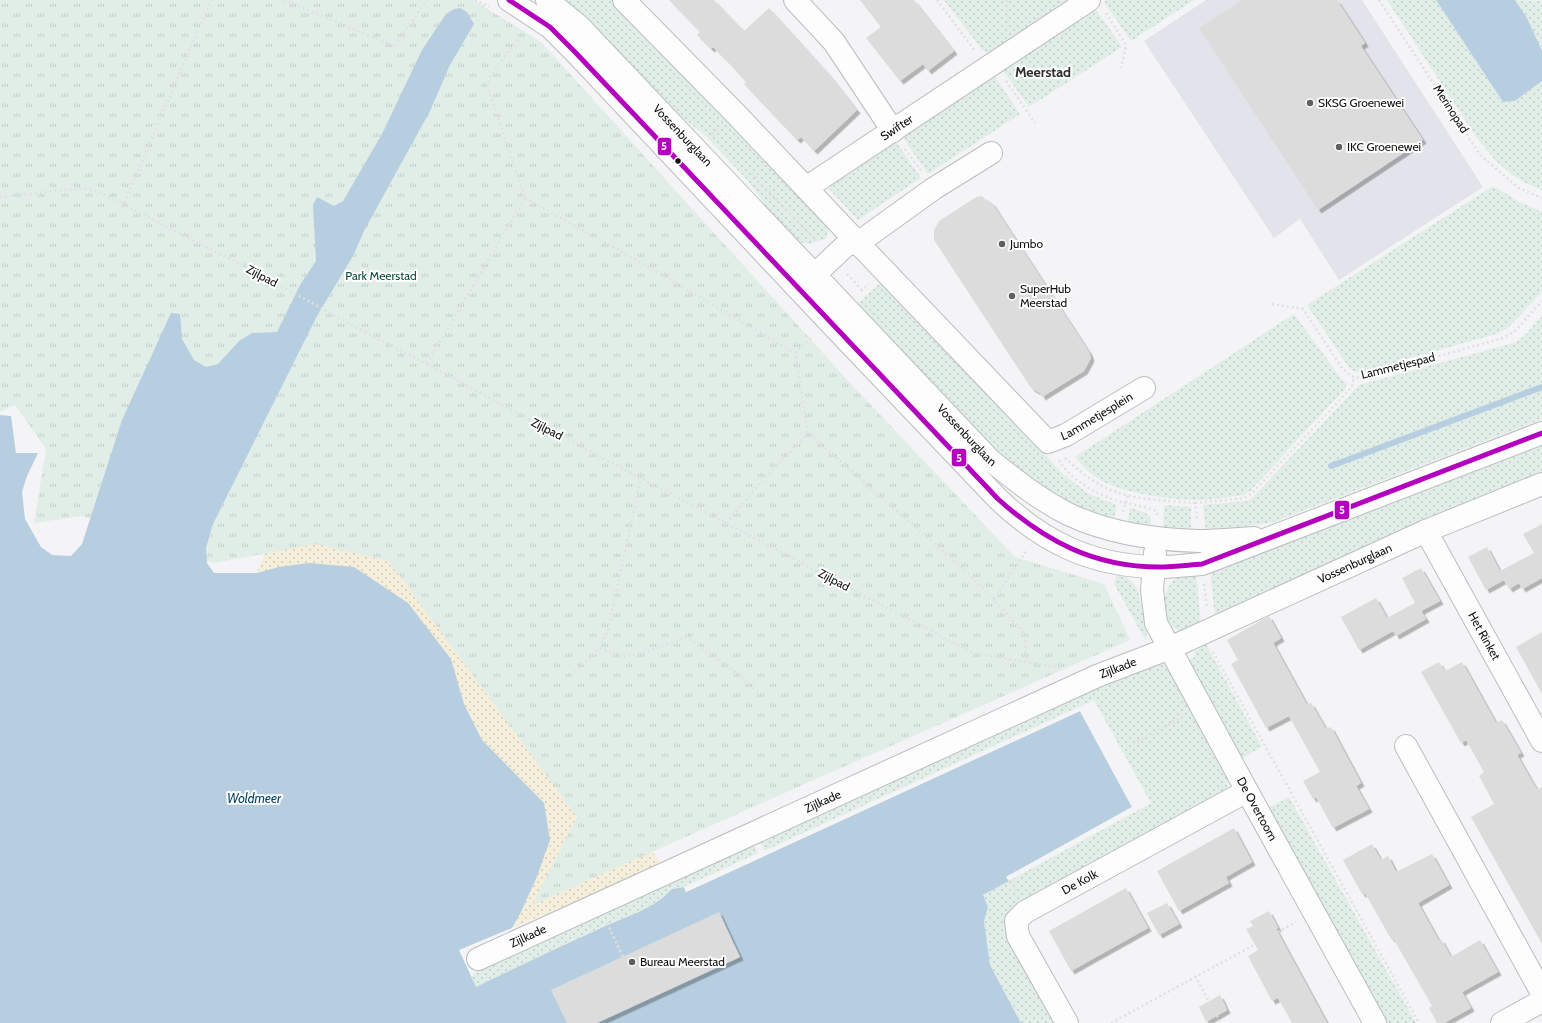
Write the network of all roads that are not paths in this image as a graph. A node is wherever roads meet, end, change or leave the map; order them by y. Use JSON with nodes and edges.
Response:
{"nodes":[{"id":1,"x":508,"y":0,"type":"edge"},
{"id":2,"x":547,"y":0,"type":"edge"},
{"id":3,"x":624,"y":0,"type":"edge"},
{"id":4,"x":795,"y":0,"type":"edge"},
{"id":5,"x":1097,"y":6,"type":"edge"},
{"id":6,"x":892,"y":131,"type":"junction"},
{"id":7,"x":991,"y":153,"type":"dead end"},
{"id":8,"x":806,"y":188,"type":"junction"},
{"id":9,"x":858,"y":243,"type":"junction"},
{"id":10,"x":815,"y":274,"type":"junction"},
{"id":11,"x":799,"y":290,"type":"junction"},
{"id":12,"x":1144,"y":388,"type":"dead end"},
{"id":13,"x":1542,"y":433,"type":"edge"},
{"id":14,"x":1542,"y":484,"type":"edge"},
{"id":15,"x":1426,"y":531,"type":"junction"},
{"id":16,"x":1269,"y":537,"type":"junction"},
{"id":17,"x":1156,"y":538,"type":"junction"},
{"id":18,"x":1154,"y":567,"type":"junction"},
{"id":19,"x":1170,"y":648,"type":"junction"},
{"id":20,"x":1542,"y":741,"type":"edge"},
{"id":21,"x":1406,"y":746,"type":"dead end"},
{"id":22,"x":1247,"y":791,"type":"junction"},
{"id":23,"x":478,"y":959,"type":"dead end"},
{"id":24,"x":1542,"y":993,"type":"edge"},
{"id":25,"x":1542,"y":1000,"type":"edge"},
{"id":26,"x":1067,"y":1023,"type":"edge"},
{"id":27,"x":1375,"y":1023,"type":"edge"},
{"id":28,"x":1502,"y":1023,"type":"edge"}],
"edges":[{"from":1,"to":11,"type":"street","name":"Vossenburglaan"},
{"from":2,"to":10,"type":"street","name":"Vossenburglaan"},
{"from":3,"to":8,"type":"street"},
{"from":4,"to":6,"type":"street"},
{"from":5,"to":6,"type":"street","name":"Swifter"},
{"from":6,"to":8,"type":"street","name":"Swifter"},
{"from":7,"to":9,"type":"street"},
{"from":8,"to":9,"type":"street"},
{"from":9,"to":10,"type":"street"},
{"from":9,"to":12,"type":"street","name":"Lammetjesplein"},
{"from":10,"to":11,"type":"street"},
{"from":10,"to":17,"type":"street","name":"Vossenburglaan"},
{"from":11,"to":18,"type":"street","name":"Vossenburglaan"},
{"from":13,"to":16,"type":"street","name":"Vossenburglaan"},
{"from":14,"to":15,"type":"street","name":"Vossenburglaan"},
{"from":15,"to":19,"type":"street","name":"Vossenburglaan"},
{"from":15,"to":20,"type":"street","name":"Het Rinket"},
{"from":16,"to":17,"type":"street","name":"Vossenburglaan"},
{"from":16,"to":18,"type":"street","name":"Vossenburglaan"},
{"from":17,"to":18,"type":"street"},
{"from":18,"to":19,"type":"street","name":"De Overtoom"},
{"from":19,"to":22,"type":"street","name":"De Overtoom"},
{"from":19,"to":23,"type":"street","name":"Zijlkade"},
{"from":21,"to":24,"type":"street"},
{"from":22,"to":26,"type":"street","name":"De Kolk"},
{"from":22,"to":27,"type":"street","name":"De Overtoom"},
{"from":25,"to":28,"type":"street"}]}
